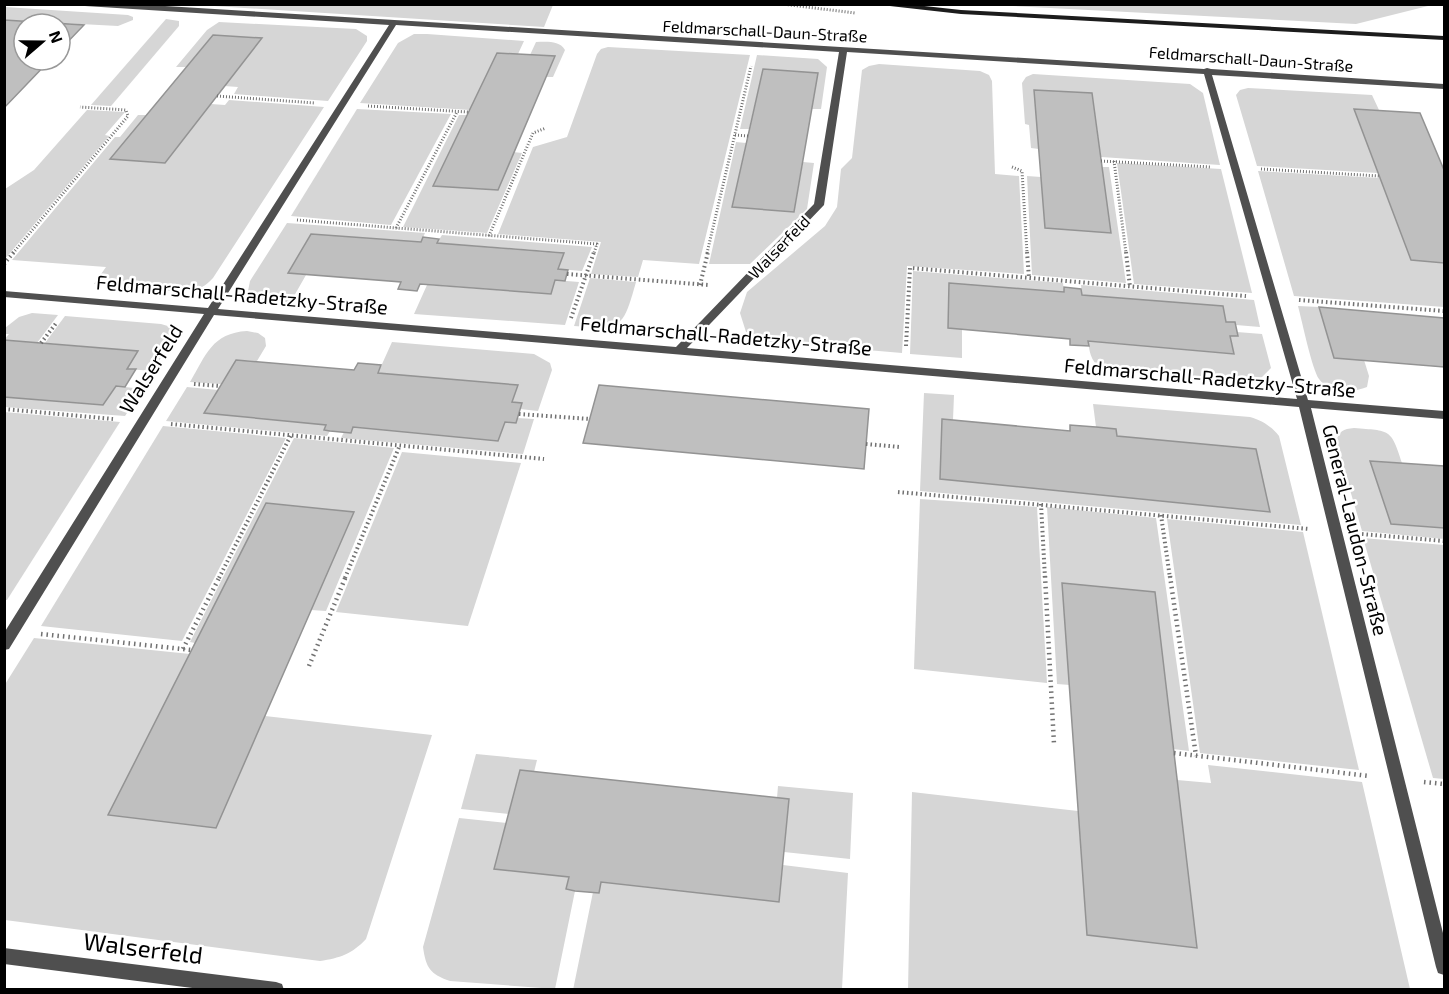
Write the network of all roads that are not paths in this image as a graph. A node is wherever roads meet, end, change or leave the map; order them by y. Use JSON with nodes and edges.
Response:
{"nodes":[{"id":1,"x":85,"y":4,"type":"edge"},
{"id":2,"x":876,"y":4,"type":"edge"},
{"id":3,"x":393,"y":24,"type":"junction"},
{"id":4,"x":1444,"y":38,"type":"edge"},
{"id":5,"x":843,"y":50,"type":"junction"},
{"id":6,"x":1207,"y":70,"type":"junction"},
{"id":7,"x":1444,"y":86,"type":"edge"},
{"id":8,"x":4,"y":294,"type":"edge"},
{"id":9,"x":211,"y":311,"type":"junction"},
{"id":10,"x":680,"y":349,"type":"junction"},
{"id":11,"x":1304,"y":404,"type":"junction"},
{"id":12,"x":1444,"y":416,"type":"edge"},
{"id":13,"x":4,"y":645,"type":"edge"},
{"id":14,"x":4,"y":956,"type":"edge"},
{"id":15,"x":1444,"y":967,"type":"edge"},
{"id":16,"x":276,"y":990,"type":"edge"}],
"edges":[{"from":1,"to":3,"type":"lane","name":"Feldmarschall-Daun-Straße"},
{"from":2,"to":4,"type":"street"},
{"from":3,"to":5,"type":"lane","name":"Feldmarschall-Daun-Straße"},
{"from":3,"to":9,"type":"lane","name":"Walserfeld"},
{"from":5,"to":6,"type":"lane","name":"Feldmarschall-Daun-Straße"},
{"from":5,"to":10,"type":"lane","name":"Walserfeld"},
{"from":6,"to":7,"type":"lane","name":"Feldmarschall-Daun-Straße"},
{"from":6,"to":11,"type":"lane","name":"General-Laudon-Straße"},
{"from":8,"to":9,"type":"lane","name":"Feldmarschall-Radetzky-Straße"},
{"from":9,"to":10,"type":"lane","name":"Feldmarschall-Radetzky-Straße"},
{"from":9,"to":13,"type":"lane","name":"Walserfeld"},
{"from":10,"to":11,"type":"lane","name":"Feldmarschall-Radetzky-Straße"},
{"from":11,"to":12,"type":"lane","name":"Feldmarschall-Radetzky-Straße"},
{"from":11,"to":15,"type":"lane","name":"General-Laudon-Straße"},
{"from":14,"to":16,"type":"lane","name":"Walserfeld"}]}
